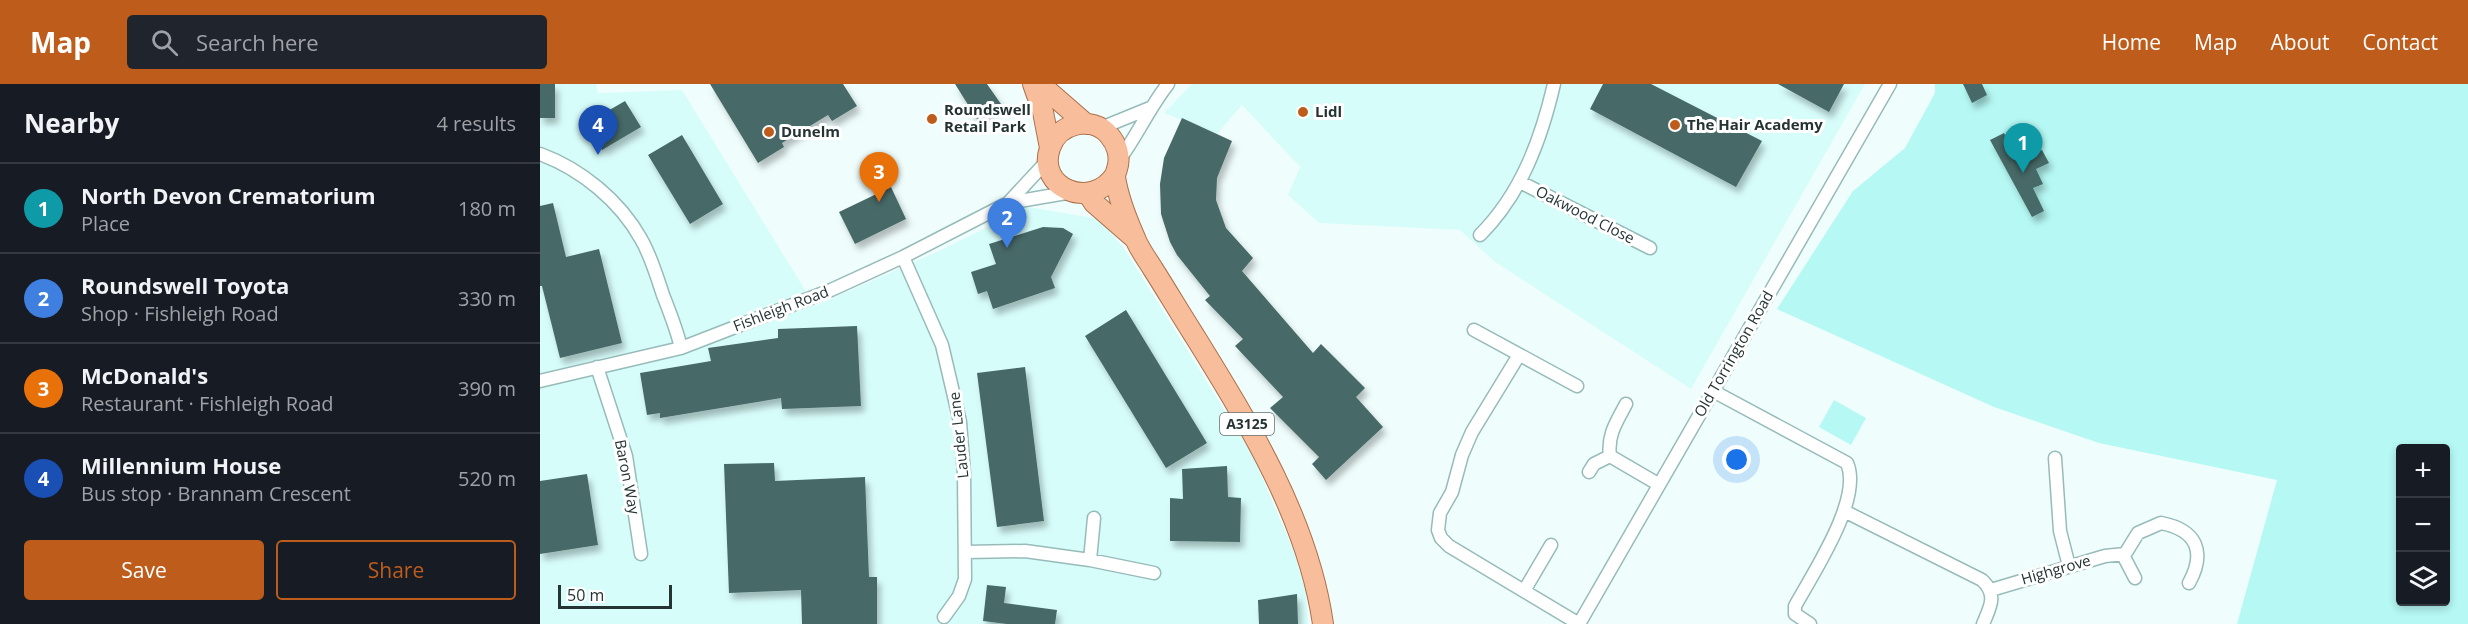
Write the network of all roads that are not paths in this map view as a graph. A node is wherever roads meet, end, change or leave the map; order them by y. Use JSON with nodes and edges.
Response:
{"nodes":[{"id":1,"x":1033,"y":84,"type":"edge"},
{"id":2,"x":1040,"y":84,"type":"edge"},
{"id":3,"x":1168,"y":84,"type":"edge"},
{"id":4,"x":1554,"y":84,"type":"edge"},
{"id":5,"x":1890,"y":84,"type":"edge"},
{"id":6,"x":1150,"y":108,"type":"junction"},
{"id":7,"x":1094,"y":126,"type":"junction"},
{"id":8,"x":540,"y":154,"type":"edge"},
{"id":9,"x":1049,"y":154,"type":"junction"},
{"id":10,"x":1117,"y":168,"type":"junction"},
{"id":11,"x":1520,"y":182,"type":"junction"},
{"id":12,"x":1080,"y":193,"type":"junction"},
{"id":13,"x":1008,"y":202,"type":"junction"},
{"id":14,"x":1480,"y":235,"type":"dead end"},
{"id":15,"x":1135,"y":239,"type":"junction"},
{"id":16,"x":1650,"y":248,"type":"dead end"},
{"id":17,"x":903,"y":257,"type":"junction"},
{"id":18,"x":1474,"y":330,"type":"dead end"},
{"id":19,"x":681,"y":348,"type":"junction"},
{"id":20,"x":1519,"y":355,"type":"junction"},
{"id":21,"x":597,"y":367,"type":"junction"},
{"id":22,"x":540,"y":381,"type":"edge"},
{"id":23,"x":1577,"y":386,"type":"dead end"},
{"id":24,"x":1713,"y":391,"type":"junction"},
{"id":25,"x":1626,"y":404,"type":"dead end"},
{"id":26,"x":1610,"y":456,"type":"junction"},
{"id":27,"x":2055,"y":458,"type":"dead end"},
{"id":28,"x":1589,"y":472,"type":"dead end"},
{"id":29,"x":1658,"y":484,"type":"junction"},
{"id":30,"x":1846,"y":512,"type":"junction"},
{"id":31,"x":1094,"y":518,"type":"dead end"},
{"id":32,"x":1551,"y":545,"type":"dead end"},
{"id":33,"x":966,"y":552,"type":"junction"},
{"id":34,"x":641,"y":555,"type":"dead end"},
{"id":35,"x":2123,"y":555,"type":"junction"},
{"id":36,"x":1090,"y":560,"type":"junction"},
{"id":37,"x":2069,"y":566,"type":"junction"},
{"id":38,"x":1154,"y":573,"type":"dead end"},
{"id":39,"x":2135,"y":578,"type":"dead end"},
{"id":40,"x":2189,"y":583,"type":"dead end"},
{"id":41,"x":1991,"y":590,"type":"junction"},
{"id":42,"x":1524,"y":591,"type":"junction"},
{"id":43,"x":944,"y":617,"type":"dead end"},
{"id":44,"x":1323,"y":624,"type":"edge"},
{"id":45,"x":1579,"y":624,"type":"edge"},
{"id":46,"x":1810,"y":624,"type":"edge"},
{"id":47,"x":1983,"y":624,"type":"edge"}],
"edges":[{"from":1,"to":9,"type":"main road"},
{"from":2,"to":7,"type":"main road"},
{"from":3,"to":6,"type":"street"},
{"from":4,"to":11,"type":"street","name":"Oakwood Close"},
{"from":5,"to":24,"type":"street","name":"Old Torrington Road"},
{"from":6,"to":7,"type":"street"},
{"from":6,"to":10,"type":"street"},
{"from":7,"to":9,"type":"main road"},
{"from":7,"to":10,"type":"main road"},
{"from":8,"to":19,"type":"street"},
{"from":9,"to":12,"type":"main road"},
{"from":9,"to":13,"type":"street","name":"Fishleigh Road"},
{"from":10,"to":12,"type":"main road"},
{"from":10,"to":15,"type":"main road","number":"A3125"},
{"from":11,"to":14,"type":"street","name":"Oakwood Close"},
{"from":11,"to":16,"type":"street","name":"Oakwood Close"},
{"from":12,"to":13,"type":"street","name":"Fishleigh Road"},
{"from":12,"to":15,"type":"main road","number":"A3125"},
{"from":13,"to":17,"type":"street","name":"Fishleigh Road"},
{"from":15,"to":44,"type":"main road","number":"A3125"},
{"from":17,"to":19,"type":"street","name":"Fishleigh Road"},
{"from":17,"to":33,"type":"street","name":"Lauder Lane"},
{"from":18,"to":20,"type":"street"},
{"from":19,"to":21,"type":"street","name":"Fishleigh Road"},
{"from":20,"to":23,"type":"street"},
{"from":20,"to":42,"type":"street"},
{"from":21,"to":22,"type":"street","name":"Fishleigh Road"},
{"from":21,"to":34,"type":"street","name":"Baron Way"},
{"from":24,"to":29,"type":"street","name":"Old Torrington Road"},
{"from":24,"to":30,"type":"street"},
{"from":25,"to":26,"type":"street"},
{"from":26,"to":28,"type":"street"},
{"from":26,"to":29,"type":"street"},
{"from":27,"to":37,"type":"street"},
{"from":29,"to":45,"type":"street","name":"Old Torrington Road"},
{"from":30,"to":41,"type":"street"},
{"from":30,"to":46,"type":"street"},
{"from":31,"to":36,"type":"street"},
{"from":32,"to":42,"type":"street"},
{"from":33,"to":36,"type":"street"},
{"from":33,"to":43,"type":"street","name":"Lauder Lane"},
{"from":35,"to":37,"type":"street","name":"Highgrove"},
{"from":35,"to":39,"type":"street"},
{"from":35,"to":40,"type":"street"},
{"from":36,"to":38,"type":"street"},
{"from":37,"to":41,"type":"street","name":"Highgrove"},
{"from":41,"to":47,"type":"street"},
{"from":42,"to":45,"type":"street"}]}
